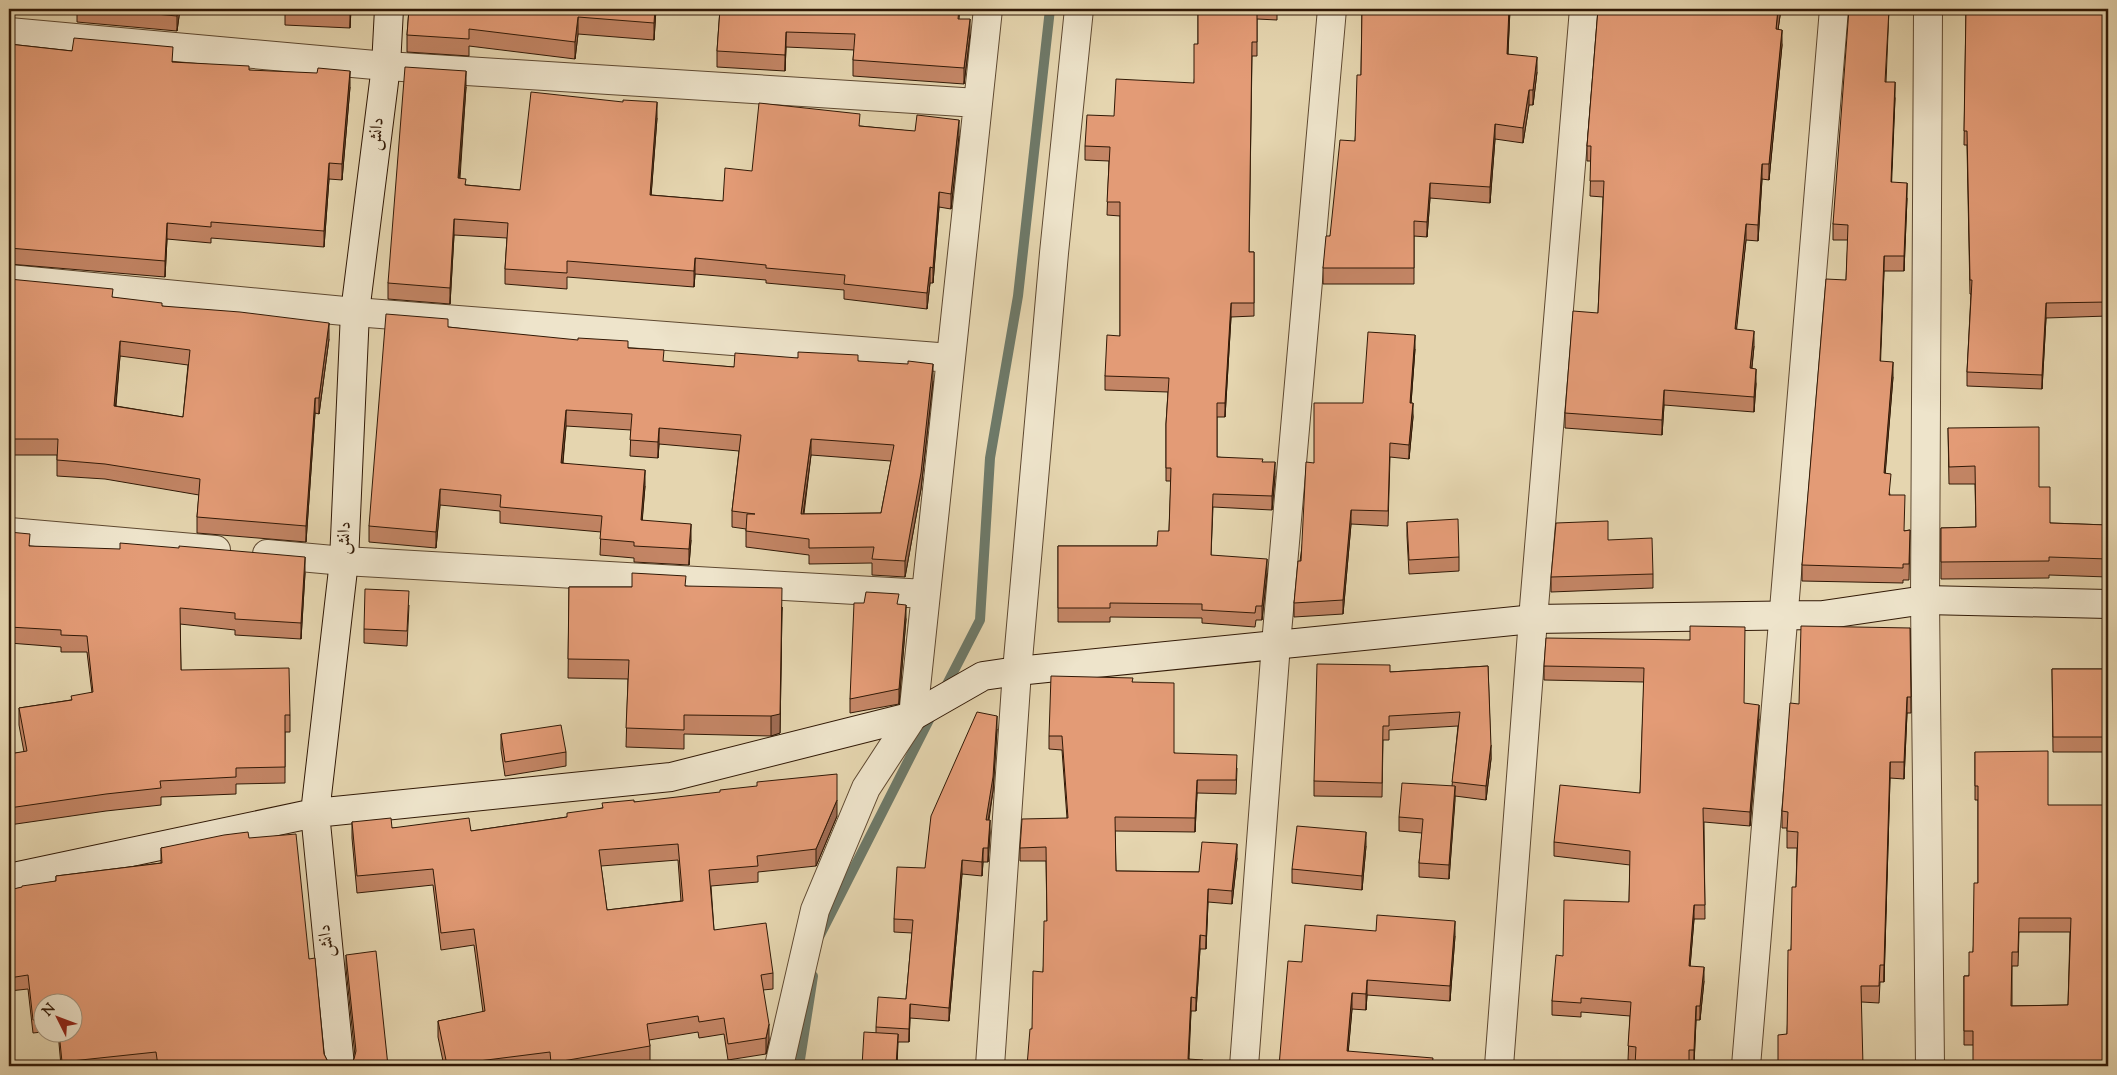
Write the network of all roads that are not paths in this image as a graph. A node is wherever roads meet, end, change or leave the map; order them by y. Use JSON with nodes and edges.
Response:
{"nodes":[{"id":1,"x":389,"y":9,"type":"edge"},
{"id":2,"x":988,"y":9,"type":"edge"},
{"id":3,"x":1079,"y":9,"type":"edge"},
{"id":4,"x":1332,"y":9,"type":"edge"},
{"id":5,"x":1584,"y":9,"type":"edge"},
{"id":6,"x":1834,"y":9,"type":"edge"},
{"id":7,"x":1928,"y":9,"type":"edge"},
{"id":8,"x":9,"y":32,"type":"edge"},
{"id":9,"x":386,"y":66,"type":"junction"},
{"id":10,"x":978,"y":103,"type":"junction"},
{"id":11,"x":9,"y":279,"type":"edge"},
{"id":12,"x":355,"y":312,"type":"junction"},
{"id":13,"x":951,"y":358,"type":"junction"},
{"id":14,"x":9,"y":532,"type":"edge"},
{"id":15,"x":344,"y":561,"type":"junction"},
{"id":16,"x":926,"y":594,"type":"junction"},
{"id":17,"x":1926,"y":600,"type":"junction"},
{"id":18,"x":2108,"y":604,"type":"edge"},
{"id":19,"x":1784,"y":614,"type":"junction"},
{"id":20,"x":1533,"y":619,"type":"junction"},
{"id":21,"x":1276,"y":644,"type":"junction"},
{"id":22,"x":1017,"y":671,"type":"junction"},
{"id":23,"x":914,"y":716,"type":"junction"},
{"id":24,"x":315,"y":813,"type":"junction"},
{"id":25,"x":9,"y":878,"type":"edge"},
{"id":26,"x":340,"y":1066,"type":"edge"},
{"id":27,"x":776,"y":1066,"type":"edge"},
{"id":28,"x":990,"y":1066,"type":"edge"},
{"id":29,"x":1244,"y":1066,"type":"edge"},
{"id":30,"x":1499,"y":1066,"type":"edge"},
{"id":31,"x":1746,"y":1066,"type":"edge"},
{"id":32,"x":1930,"y":1066,"type":"edge"}],
"edges":[{"from":1,"to":9,"type":"street","name":"دانش"},
{"from":2,"to":10,"type":"street"},
{"from":3,"to":22,"type":"street"},
{"from":4,"to":21,"type":"street"},
{"from":5,"to":20,"type":"street"},
{"from":6,"to":19,"type":"street"},
{"from":7,"to":17,"type":"street"},
{"from":8,"to":9,"type":"street"},
{"from":9,"to":10,"type":"street"},
{"from":9,"to":12,"type":"street","name":"دانش"},
{"from":10,"to":13,"type":"street"},
{"from":11,"to":12,"type":"street"},
{"from":12,"to":13,"type":"street"},
{"from":12,"to":15,"type":"street","name":"دانش"},
{"from":13,"to":16,"type":"street"},
{"from":14,"to":15,"type":"street"},
{"from":15,"to":16,"type":"street"},
{"from":15,"to":24,"type":"street","name":"دانش"},
{"from":16,"to":23,"type":"street"},
{"from":17,"to":18,"type":"street"},
{"from":17,"to":19,"type":"street"},
{"from":17,"to":32,"type":"street"},
{"from":19,"to":20,"type":"street"},
{"from":19,"to":31,"type":"street"},
{"from":20,"to":21,"type":"street"},
{"from":20,"to":30,"type":"street"},
{"from":21,"to":22,"type":"street"},
{"from":21,"to":29,"type":"street"},
{"from":22,"to":23,"type":"street"},
{"from":22,"to":28,"type":"street"},
{"from":23,"to":24,"type":"street"},
{"from":23,"to":27,"type":"street"},
{"from":24,"to":25,"type":"street"},
{"from":24,"to":26,"type":"street","name":"دانش"}]}
